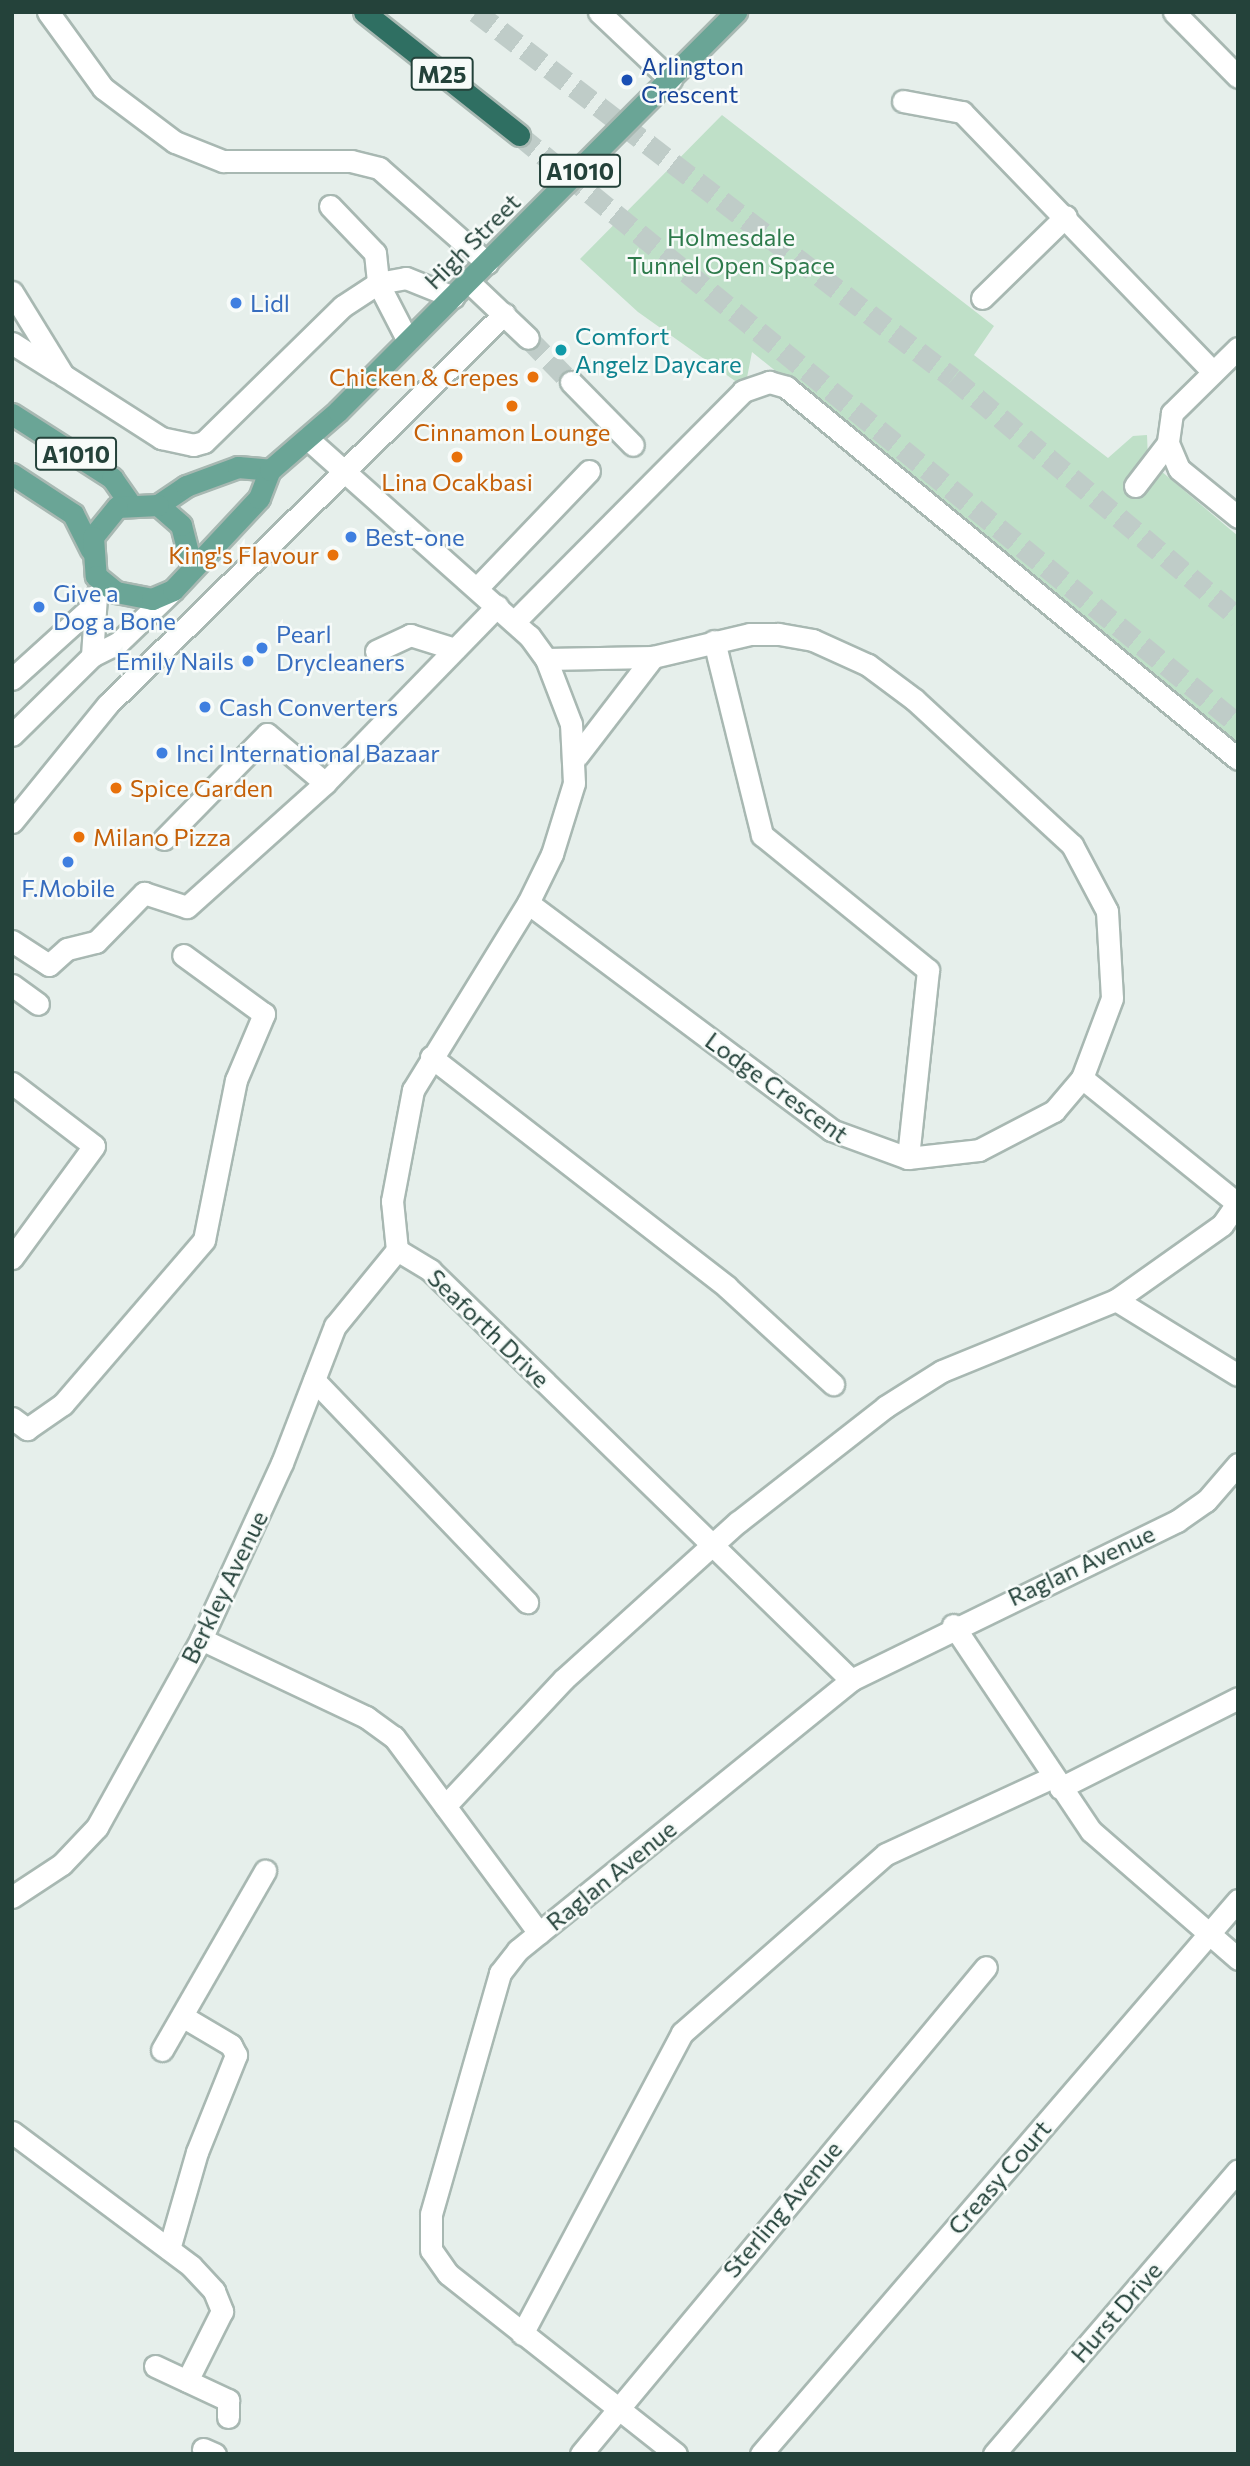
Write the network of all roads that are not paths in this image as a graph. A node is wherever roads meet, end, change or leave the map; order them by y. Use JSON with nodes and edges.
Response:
{"nodes":[{"id":1,"x":48,"y":12,"type":"edge"},
{"id":2,"x":365,"y":12,"type":"edge"},
{"id":3,"x":599,"y":12,"type":"edge"},
{"id":4,"x":736,"y":12,"type":"edge"},
{"id":5,"x":1174,"y":12,"type":"edge"},
{"id":6,"x":1238,"y":77,"type":"edge"},
{"id":7,"x":671,"y":80,"type":"junction"},
{"id":8,"x":903,"y":101,"type":"dead end"},
{"id":9,"x":520,"y":135,"type":"tunnel mouth"},
{"id":10,"x":330,"y":206,"type":"dead end"},
{"id":11,"x":1066,"y":216,"type":"junction"},
{"id":12,"x":487,"y":263,"type":"junction"},
{"id":13,"x":468,"y":282,"type":"junction"},
{"id":14,"x":378,"y":283,"type":"junction"},
{"id":15,"x":12,"y":292,"type":"edge"},
{"id":16,"x":453,"y":297,"type":"junction"},
{"id":17,"x":982,"y":298,"type":"dead end"},
{"id":18,"x":504,"y":314,"type":"junction"},
{"id":19,"x":528,"y":338,"type":"tunnel mouth"},
{"id":20,"x":408,"y":341,"type":"junction"},
{"id":21,"x":12,"y":343,"type":"edge"},
{"id":22,"x":1238,"y":348,"type":"edge"},
{"id":23,"x":1212,"y":371,"type":"junction"},
{"id":24,"x":63,"y":375,"type":"junction"},
{"id":25,"x":572,"y":382,"type":"tunnel mouth"},
{"id":26,"x":12,"y":414,"type":"edge"},
{"id":27,"x":307,"y":438,"type":"junction"},
{"id":28,"x":1168,"y":443,"type":"junction"},
{"id":29,"x":633,"y":444,"type":"dead end"},
{"id":30,"x":270,"y":470,"type":"junction"},
{"id":31,"x":341,"y":470,"type":"junction"},
{"id":32,"x":589,"y":471,"type":"dead end"},
{"id":33,"x":12,"y":474,"type":"edge"},
{"id":34,"x":1135,"y":486,"type":"dead end"},
{"id":35,"x":130,"y":504,"type":"junction"},
{"id":36,"x":158,"y":505,"type":"junction"},
{"id":37,"x":1238,"y":517,"type":"edge"},
{"id":38,"x":91,"y":550,"type":"junction"},
{"id":39,"x":191,"y":564,"type":"junction"},
{"id":40,"x":96,"y":576,"type":"junction"},
{"id":41,"x":477,"y":588,"type":"junction"},
{"id":42,"x":173,"y":590,"type":"junction"},
{"id":43,"x":96,"y":604,"type":"junction"},
{"id":44,"x":496,"y":606,"type":"junction"},
{"id":45,"x":514,"y":622,"type":"junction"},
{"id":46,"x":713,"y":641,"type":"junction"},
{"id":47,"x":455,"y":649,"type":"junction"},
{"id":48,"x":376,"y":651,"type":"dead end"},
{"id":49,"x":92,"y":656,"type":"junction"},
{"id":50,"x":653,"y":657,"type":"junction"},
{"id":51,"x":547,"y":659,"type":"junction"},
{"id":52,"x":12,"y":679,"type":"edge"},
{"id":53,"x":12,"y":735,"type":"edge"},
{"id":54,"x":577,"y":756,"type":"junction"},
{"id":55,"x":1238,"y":759,"type":"edge"},
{"id":56,"x":325,"y":783,"type":"junction"},
{"id":57,"x":12,"y":822,"type":"edge"},
{"id":58,"x":164,"y":839,"type":"dead end"},
{"id":59,"x":528,"y":903,"type":"junction"},
{"id":60,"x":12,"y":941,"type":"edge"},
{"id":61,"x":183,"y":955,"type":"dead end"},
{"id":62,"x":12,"y":985,"type":"edge"},
{"id":63,"x":38,"y":1004,"type":"dead end"},
{"id":64,"x":431,"y":1057,"type":"junction"},
{"id":65,"x":1082,"y":1078,"type":"junction"},
{"id":66,"x":12,"y":1083,"type":"edge"},
{"id":67,"x":908,"y":1158,"type":"junction"},
{"id":68,"x":1237,"y":1203,"type":"edge"},
{"id":69,"x":397,"y":1250,"type":"junction"},
{"id":70,"x":12,"y":1258,"type":"edge"},
{"id":71,"x":1116,"y":1300,"type":"junction"},
{"id":72,"x":1238,"y":1375,"type":"edge"},
{"id":73,"x":314,"y":1380,"type":"junction"},
{"id":74,"x":832,"y":1384,"type":"dead end"},
{"id":75,"x":12,"y":1418,"type":"edge"},
{"id":76,"x":1238,"y":1464,"type":"edge"},
{"id":77,"x":712,"y":1545,"type":"junction"},
{"id":78,"x":527,"y":1602,"type":"dead end"},
{"id":79,"x":953,"y":1625,"type":"junction"},
{"id":80,"x":201,"y":1639,"type":"junction"},
{"id":81,"x":851,"y":1680,"type":"junction"},
{"id":82,"x":1238,"y":1699,"type":"edge"},
{"id":83,"x":1057,"y":1783,"type":"junction"},
{"id":84,"x":445,"y":1806,"type":"junction"},
{"id":85,"x":265,"y":1871,"type":"dead end"},
{"id":86,"x":12,"y":1897,"type":"edge"},
{"id":87,"x":1238,"y":1900,"type":"edge"},
{"id":88,"x":539,"y":1933,"type":"junction"},
{"id":89,"x":1209,"y":1934,"type":"junction"},
{"id":90,"x":1238,"y":1959,"type":"edge"},
{"id":91,"x":986,"y":1967,"type":"dead end"},
{"id":92,"x":182,"y":2016,"type":"junction"},
{"id":93,"x":162,"y":2050,"type":"dead end"},
{"id":94,"x":12,"y":2132,"type":"edge"},
{"id":95,"x":1238,"y":2170,"type":"edge"},
{"id":96,"x":169,"y":2249,"type":"junction"},
{"id":97,"x":522,"y":2334,"type":"junction"},
{"id":98,"x":155,"y":2366,"type":"dead end"},
{"id":99,"x":187,"y":2381,"type":"junction"},
{"id":100,"x":618,"y":2408,"type":"junction"},
{"id":101,"x":228,"y":2417,"type":"dead end"},
{"id":102,"x":581,"y":2454,"type":"edge"},
{"id":103,"x":676,"y":2454,"type":"edge"},
{"id":104,"x":761,"y":2454,"type":"edge"},
{"id":105,"x":993,"y":2454,"type":"edge"}],
"edges":[{"from":1,"to":12,"type":"street"},
{"from":2,"to":9,"type":"highway","number":"M25"},
{"from":3,"to":7,"type":"street"},
{"from":4,"to":7,"type":"main road","name":"High Street","number":"A1010"},
{"from":5,"to":6,"type":"street"},
{"from":7,"to":12,"type":"main road","name":"High Street","number":"A1010"},
{"from":8,"to":11,"type":"street"},
{"from":10,"to":14,"type":"street"},
{"from":11,"to":17,"type":"street"},
{"from":11,"to":23,"type":"street"},
{"from":12,"to":13,"type":"main road","name":"High Street","number":"A1010"},
{"from":13,"to":16,"type":"main road","name":"High Street","number":"A1010"},
{"from":13,"to":18,"type":"street"},
{"from":14,"to":16,"type":"street"},
{"from":14,"to":20,"type":"street"},
{"from":14,"to":24,"type":"street"},
{"from":15,"to":24,"type":"street"},
{"from":16,"to":20,"type":"main road","name":"High Street","number":"A1010"},
{"from":18,"to":19,"type":"street"},
{"from":18,"to":31,"type":"street"},
{"from":20,"to":27,"type":"main road","name":"High Street","number":"A1010"},
{"from":21,"to":24,"type":"street"},
{"from":22,"to":23,"type":"street"},
{"from":23,"to":28,"type":"street"},
{"from":25,"to":29,"type":"street"},
{"from":26,"to":35,"type":"main road","number":"A1010"},
{"from":27,"to":30,"type":"main road","name":"High Street","number":"A1010"},
{"from":27,"to":31,"type":"street"},
{"from":28,"to":34,"type":"street"},
{"from":28,"to":37,"type":"street"},
{"from":30,"to":36,"type":"main road"},
{"from":30,"to":39,"type":"main road","name":"High Street","number":"A1010"},
{"from":31,"to":41,"type":"street"},
{"from":31,"to":57,"type":"street"},
{"from":32,"to":41,"type":"street"},
{"from":33,"to":38,"type":"main road","number":"A1010"},
{"from":35,"to":36,"type":"main road"},
{"from":35,"to":38,"type":"main road"},
{"from":36,"to":39,"type":"main road"},
{"from":38,"to":40,"type":"main road"},
{"from":39,"to":42,"type":"main road"},
{"from":40,"to":42,"type":"main road"},
{"from":40,"to":43,"type":"street"},
{"from":41,"to":44,"type":"street"},
{"from":42,"to":49,"type":"street"},
{"from":43,"to":49,"type":"street"},
{"from":43,"to":52,"type":"street"},
{"from":44,"to":45,"type":"street"},
{"from":44,"to":47,"type":"street"},
{"from":45,"to":51,"type":"street"},
{"from":45,"to":55,"type":"street"},
{"from":46,"to":50,"type":"street","name":"Lodge Crescent"},
{"from":46,"to":65,"type":"street","name":"Lodge Crescent"},
{"from":46,"to":67,"type":"street"},
{"from":47,"to":48,"type":"street"},
{"from":47,"to":56,"type":"street"},
{"from":49,"to":53,"type":"street"},
{"from":50,"to":51,"type":"street","name":"Lodge Crescent"},
{"from":50,"to":54,"type":"street"},
{"from":51,"to":54,"type":"street"},
{"from":54,"to":59,"type":"street"},
{"from":56,"to":58,"type":"street"},
{"from":56,"to":60,"type":"street"},
{"from":59,"to":64,"type":"street"},
{"from":59,"to":67,"type":"street","name":"Lodge Crescent"},
{"from":61,"to":75,"type":"street"},
{"from":62,"to":63,"type":"street"},
{"from":64,"to":69,"type":"street"},
{"from":64,"to":74,"type":"street"},
{"from":65,"to":67,"type":"street","name":"Lodge Crescent"},
{"from":65,"to":68,"type":"street"},
{"from":66,"to":70,"type":"street"},
{"from":68,"to":71,"type":"street"},
{"from":69,"to":73,"type":"street","name":"Berkley Avenue"},
{"from":69,"to":77,"type":"street","name":"Seaforth Drive"},
{"from":71,"to":72,"type":"street"},
{"from":71,"to":77,"type":"street"},
{"from":73,"to":78,"type":"street"},
{"from":73,"to":80,"type":"street","name":"Berkley Avenue"},
{"from":76,"to":79,"type":"street","name":"Raglan Avenue"},
{"from":77,"to":81,"type":"street","name":"Seaforth Drive"},
{"from":77,"to":84,"type":"street"},
{"from":79,"to":81,"type":"street","name":"Raglan Avenue"},
{"from":79,"to":83,"type":"street"},
{"from":80,"to":84,"type":"street"},
{"from":80,"to":86,"type":"street","name":"Berkley Avenue"},
{"from":81,"to":88,"type":"street","name":"Raglan Avenue"},
{"from":82,"to":83,"type":"street"},
{"from":83,"to":89,"type":"street"},
{"from":83,"to":97,"type":"street"},
{"from":84,"to":88,"type":"street"},
{"from":85,"to":92,"type":"street"},
{"from":87,"to":89,"type":"street","name":"Creasy Court"},
{"from":88,"to":97,"type":"street","name":"Raglan Avenue"},
{"from":89,"to":90,"type":"street"},
{"from":89,"to":104,"type":"street","name":"Creasy Court"},
{"from":91,"to":100,"type":"street","name":"Sterling Avenue"},
{"from":92,"to":93,"type":"street"},
{"from":92,"to":96,"type":"street"},
{"from":94,"to":96,"type":"street"},
{"from":95,"to":105,"type":"street","name":"Hurst Drive"},
{"from":96,"to":99,"type":"street"},
{"from":97,"to":100,"type":"street","name":"Raglan Avenue"},
{"from":98,"to":99,"type":"street"},
{"from":99,"to":101,"type":"street"},
{"from":100,"to":102,"type":"street","name":"Sterling Avenue"},
{"from":100,"to":103,"type":"street","name":"Raglan Avenue"}]}
